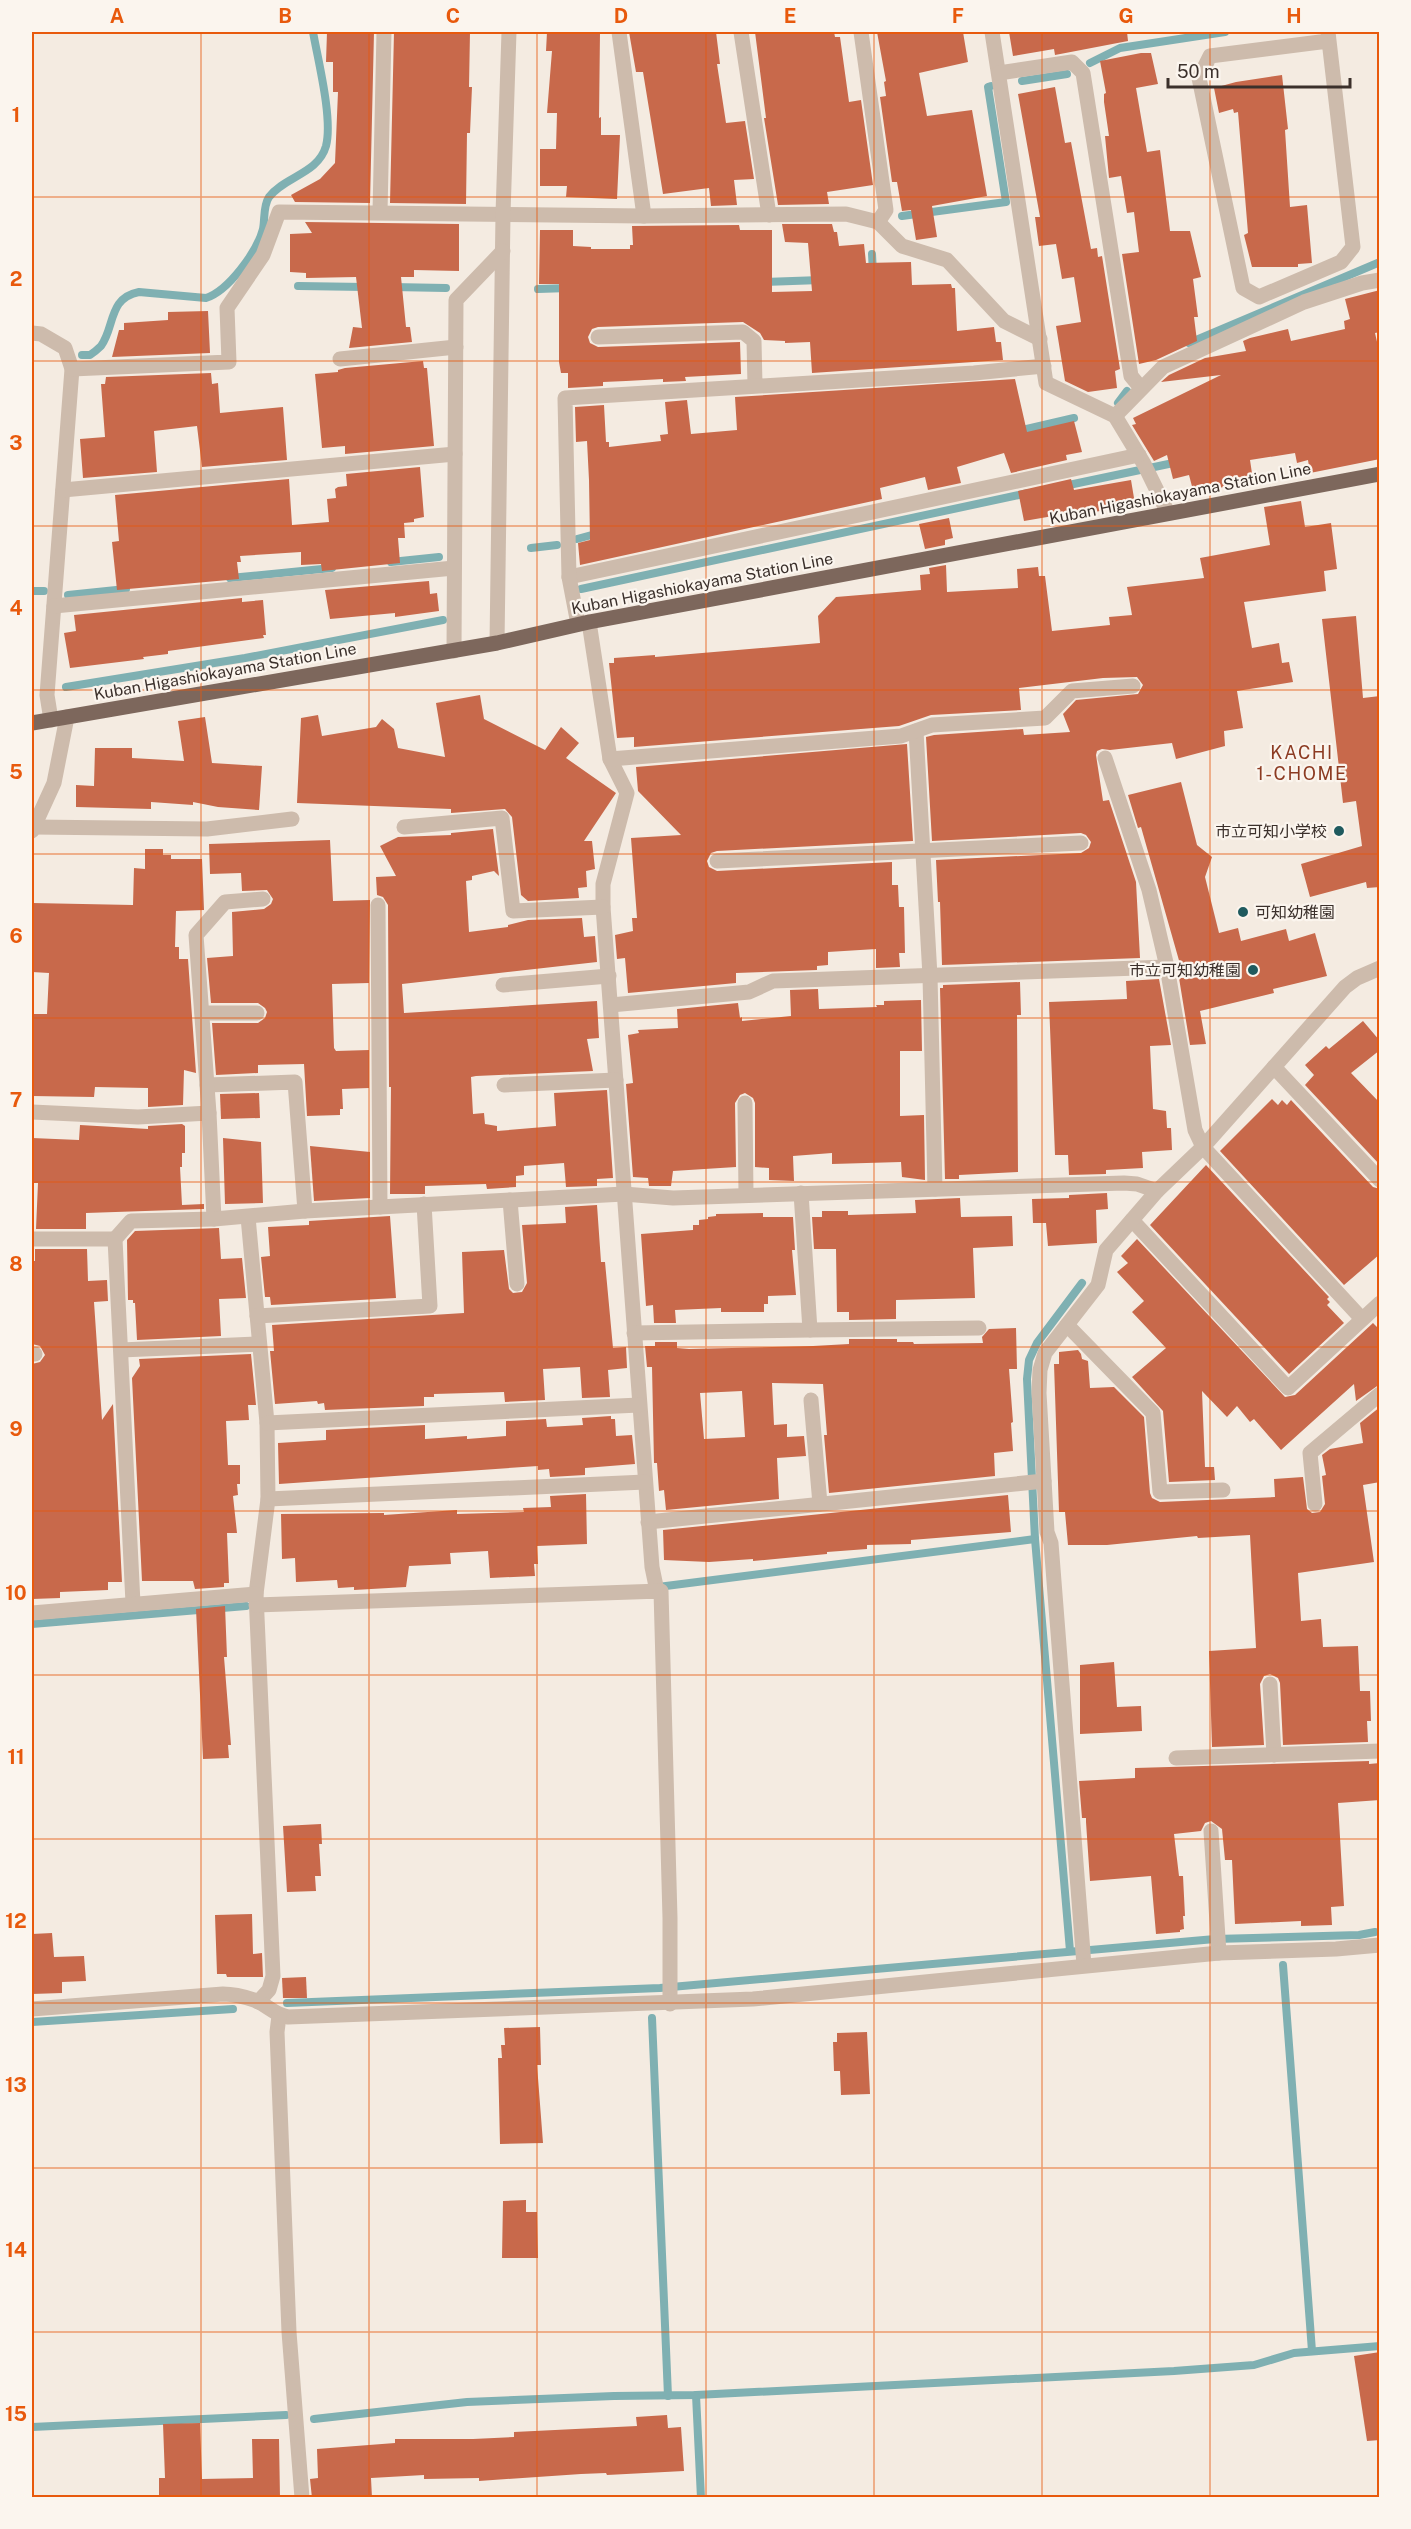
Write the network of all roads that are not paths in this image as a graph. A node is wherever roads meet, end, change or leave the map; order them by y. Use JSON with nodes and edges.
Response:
{"nodes":[{"id":1,"x":384,"y":32,"type":"edge"},
{"id":2,"x":509,"y":32,"type":"edge"},
{"id":3,"x":619,"y":32,"type":"edge"},
{"id":4,"x":741,"y":32,"type":"edge"},
{"id":5,"x":861,"y":32,"type":"edge"},
{"id":6,"x":992,"y":32,"type":"edge"},
{"id":7,"x":1328,"y":36,"type":"edge"},
{"id":8,"x":999,"y":73,"type":"junction"},
{"id":9,"x":380,"y":212,"type":"junction"},
{"id":10,"x":503,"y":214,"type":"junction"},
{"id":11,"x":770,"y":215,"type":"junction"},
{"id":12,"x":644,"y":216,"type":"junction"},
{"id":13,"x":878,"y":222,"type":"junction"},
{"id":14,"x":503,"y":251,"type":"junction"},
{"id":15,"x":1380,"y":280,"type":"edge"},
{"id":16,"x":32,"y":333,"type":"edge"},
{"id":17,"x":598,"y":337,"type":"dead end"},
{"id":18,"x":1040,"y":339,"type":"junction"},
{"id":19,"x":456,"y":346,"type":"junction"},
{"id":20,"x":340,"y":359,"type":"dead end"},
{"id":21,"x":1044,"y":366,"type":"junction"},
{"id":22,"x":72,"y":369,"type":"junction"},
{"id":23,"x":755,"y":385,"type":"junction"},
{"id":24,"x":1141,"y":388,"type":"junction"},
{"id":25,"x":1115,"y":416,"type":"junction"},
{"id":26,"x":455,"y":454,"type":"junction"},
{"id":27,"x":1144,"y":464,"type":"junction"},
{"id":28,"x":1380,"y":474,"type":"edge"},
{"id":29,"x":63,"y":490,"type":"junction"},
{"id":30,"x":1168,"y":513,"type":"junction"},
{"id":31,"x":454,"y":568,"type":"junction"},
{"id":32,"x":569,"y":577,"type":"junction"},
{"id":33,"x":54,"y":606,"type":"junction"},
{"id":34,"x":583,"y":623,"type":"junction"},
{"id":35,"x":497,"y":643,"type":"junction"},
{"id":36,"x":453,"y":651,"type":"junction"},
{"id":37,"x":1132,"y":686,"type":"dead end"},
{"id":38,"x":67,"y":717,"type":"junction"},
{"id":39,"x":51,"y":720,"type":"junction"},
{"id":40,"x":32,"y":723,"type":"edge"},
{"id":41,"x":916,"y":731,"type":"junction"},
{"id":42,"x":1105,"y":758,"type":"dead end"},
{"id":43,"x":610,"y":759,"type":"junction"},
{"id":44,"x":292,"y":819,"type":"dead end"},
{"id":45,"x":404,"y":827,"type":"dead end"},
{"id":46,"x":32,"y":829,"type":"edge"},
{"id":47,"x":1081,"y":843,"type":"dead end"},
{"id":48,"x":922,"y":851,"type":"junction"},
{"id":49,"x":717,"y":861,"type":"dead end"},
{"id":50,"x":263,"y":899,"type":"dead end"},
{"id":51,"x":378,"y":905,"type":"dead end"},
{"id":52,"x":603,"y":907,"type":"junction"},
{"id":53,"x":1167,"y":967,"type":"junction"},
{"id":54,"x":1380,"y":968,"type":"edge"},
{"id":55,"x":609,"y":975,"type":"junction"},
{"id":56,"x":930,"y":976,"type":"junction"},
{"id":57,"x":503,"y":985,"type":"dead end"},
{"id":58,"x":611,"y":1005,"type":"junction"},
{"id":59,"x":202,"y":1013,"type":"junction"},
{"id":60,"x":257,"y":1013,"type":"dead end"},
{"id":61,"x":1274,"y":1067,"type":"junction"},
{"id":62,"x":616,"y":1080,"type":"junction"},
{"id":63,"x":207,"y":1085,"type":"junction"},
{"id":64,"x":504,"y":1085,"type":"dead end"},
{"id":65,"x":745,"y":1103,"type":"dead end"},
{"id":66,"x":32,"y":1112,"type":"edge"},
{"id":67,"x":209,"y":1113,"type":"junction"},
{"id":68,"x":1203,"y":1147,"type":"junction"},
{"id":69,"x":1380,"y":1180,"type":"edge"},
{"id":70,"x":935,"y":1189,"type":"junction"},
{"id":71,"x":1157,"y":1191,"type":"junction"},
{"id":72,"x":624,"y":1194,"type":"junction"},
{"id":73,"x":801,"y":1194,"type":"junction"},
{"id":74,"x":746,"y":1195,"type":"junction"},
{"id":75,"x":510,"y":1200,"type":"junction"},
{"id":76,"x":424,"y":1204,"type":"junction"},
{"id":77,"x":380,"y":1207,"type":"junction"},
{"id":78,"x":305,"y":1210,"type":"junction"},
{"id":79,"x":248,"y":1217,"type":"junction"},
{"id":80,"x":214,"y":1219,"type":"junction"},
{"id":81,"x":1132,"y":1220,"type":"junction"},
{"id":82,"x":32,"y":1239,"type":"edge"},
{"id":83,"x":115,"y":1239,"type":"junction"},
{"id":84,"x":517,"y":1284,"type":"dead end"},
{"id":85,"x":1380,"y":1303,"type":"edge"},
{"id":86,"x":257,"y":1316,"type":"junction"},
{"id":87,"x":1362,"y":1319,"type":"junction"},
{"id":88,"x":1067,"y":1324,"type":"junction"},
{"id":89,"x":979,"y":1328,"type":"dead end"},
{"id":90,"x":810,"y":1330,"type":"junction"},
{"id":91,"x":634,"y":1333,"type":"junction"},
{"id":92,"x":259,"y":1344,"type":"junction"},
{"id":93,"x":121,"y":1350,"type":"junction"},
{"id":94,"x":1380,"y":1394,"type":"edge"},
{"id":95,"x":811,"y":1400,"type":"dead end"},
{"id":96,"x":639,"y":1405,"type":"junction"},
{"id":97,"x":267,"y":1423,"type":"junction"},
{"id":98,"x":1042,"y":1481,"type":"junction"},
{"id":99,"x":645,"y":1482,"type":"junction"},
{"id":100,"x":1223,"y":1490,"type":"dead end"},
{"id":101,"x":268,"y":1499,"type":"junction"},
{"id":102,"x":820,"y":1504,"type":"junction"},
{"id":103,"x":1315,"y":1504,"type":"dead end"},
{"id":104,"x":648,"y":1522,"type":"junction"},
{"id":105,"x":656,"y":1588,"type":"junction"},
{"id":106,"x":256,"y":1600,"type":"junction"},
{"id":107,"x":133,"y":1603,"type":"junction"},
{"id":108,"x":32,"y":1613,"type":"edge"},
{"id":109,"x":1270,"y":1684,"type":"dead end"},
{"id":110,"x":1380,"y":1751,"type":"edge"},
{"id":111,"x":1274,"y":1755,"type":"junction"},
{"id":112,"x":1176,"y":1758,"type":"dead end"},
{"id":113,"x":1211,"y":1831,"type":"dead end"},
{"id":114,"x":1380,"y":1945,"type":"edge"},
{"id":115,"x":1219,"y":1950,"type":"junction"},
{"id":116,"x":1083,"y":1955,"type":"junction"},
{"id":117,"x":670,"y":1993,"type":"junction"},
{"id":118,"x":258,"y":2002,"type":"junction"},
{"id":119,"x":32,"y":2009,"type":"edge"},
{"id":120,"x":279,"y":2016,"type":"junction"},
{"id":121,"x":302,"y":2498,"type":"edge"}],
"edges":[{"from":1,"to":9,"type":"street"},
{"from":2,"to":10,"type":"street"},
{"from":3,"to":12,"type":"street"},
{"from":4,"to":11,"type":"street"},
{"from":5,"to":13,"type":"street"},
{"from":6,"to":8,"type":"street"},
{"from":7,"to":7,"type":"street"},
{"from":8,"to":18,"type":"street"},
{"from":8,"to":24,"type":"street"},
{"from":9,"to":10,"type":"street"},
{"from":9,"to":22,"type":"street"},
{"from":10,"to":12,"type":"street"},
{"from":10,"to":14,"type":"street"},
{"from":11,"to":12,"type":"street"},
{"from":11,"to":13,"type":"street"},
{"from":13,"to":18,"type":"street"},
{"from":14,"to":19,"type":"street"},
{"from":14,"to":35,"type":"street"},
{"from":15,"to":24,"type":"street"},
{"from":16,"to":22,"type":"street"},
{"from":17,"to":23,"type":"street"},
{"from":18,"to":21,"type":"street"},
{"from":19,"to":20,"type":"street"},
{"from":19,"to":26,"type":"street"},
{"from":21,"to":23,"type":"street"},
{"from":21,"to":25,"type":"street"},
{"from":22,"to":29,"type":"street"},
{"from":23,"to":32,"type":"street"},
{"from":24,"to":25,"type":"street"},
{"from":25,"to":27,"type":"street"},
{"from":26,"to":29,"type":"street"},
{"from":26,"to":31,"type":"street"},
{"from":27,"to":30,"type":"street"},
{"from":27,"to":32,"type":"street"},
{"from":28,"to":30,"type":"main road","name":"Kuban Higashiokayama Station Line"},
{"from":29,"to":33,"type":"street"},
{"from":30,"to":34,"type":"main road","name":"Kuban Higashiokayama Station Line"},
{"from":31,"to":33,"type":"street"},
{"from":31,"to":36,"type":"street"},
{"from":32,"to":34,"type":"street"},
{"from":33,"to":39,"type":"street"},
{"from":34,"to":35,"type":"main road","name":"Kuban Higashiokayama Station Line"},
{"from":34,"to":43,"type":"street"},
{"from":35,"to":36,"type":"main road","name":"Kuban Higashiokayama Station Line"},
{"from":36,"to":38,"type":"main road","name":"Kuban Higashiokayama Station Line"},
{"from":37,"to":41,"type":"street"},
{"from":38,"to":39,"type":"main road","name":"Kuban Higashiokayama Station Line"},
{"from":38,"to":46,"type":"street"},
{"from":39,"to":40,"type":"main road","name":"Kuban Higashiokayama Station Line"},
{"from":41,"to":43,"type":"street"},
{"from":41,"to":48,"type":"street"},
{"from":42,"to":53,"type":"street"},
{"from":43,"to":52,"type":"street"},
{"from":44,"to":46,"type":"street"},
{"from":45,"to":52,"type":"street"},
{"from":47,"to":48,"type":"street"},
{"from":48,"to":49,"type":"street"},
{"from":48,"to":56,"type":"street"},
{"from":50,"to":59,"type":"street"},
{"from":51,"to":77,"type":"street"},
{"from":52,"to":55,"type":"street"},
{"from":53,"to":56,"type":"street"},
{"from":53,"to":68,"type":"street"},
{"from":54,"to":61,"type":"street"},
{"from":55,"to":57,"type":"street"},
{"from":55,"to":58,"type":"street"},
{"from":56,"to":58,"type":"street"},
{"from":56,"to":70,"type":"street"},
{"from":58,"to":62,"type":"street"},
{"from":59,"to":60,"type":"street"},
{"from":59,"to":63,"type":"street"},
{"from":61,"to":68,"type":"street"},
{"from":61,"to":69,"type":"street"},
{"from":62,"to":64,"type":"street"},
{"from":62,"to":72,"type":"street"},
{"from":63,"to":67,"type":"street"},
{"from":63,"to":78,"type":"street"},
{"from":65,"to":74,"type":"street"},
{"from":66,"to":67,"type":"street"},
{"from":67,"to":80,"type":"street"},
{"from":68,"to":71,"type":"street"},
{"from":68,"to":87,"type":"street"},
{"from":70,"to":71,"type":"street"},
{"from":70,"to":73,"type":"street"},
{"from":71,"to":81,"type":"street"},
{"from":72,"to":74,"type":"street"},
{"from":72,"to":75,"type":"street"},
{"from":72,"to":91,"type":"street"},
{"from":73,"to":74,"type":"street"},
{"from":73,"to":90,"type":"street"},
{"from":75,"to":76,"type":"street"},
{"from":75,"to":84,"type":"street"},
{"from":76,"to":77,"type":"street"},
{"from":76,"to":86,"type":"street"},
{"from":77,"to":78,"type":"street"},
{"from":78,"to":79,"type":"street"},
{"from":79,"to":80,"type":"street"},
{"from":79,"to":86,"type":"street"},
{"from":80,"to":83,"type":"street"},
{"from":81,"to":87,"type":"street"},
{"from":81,"to":88,"type":"street"},
{"from":82,"to":83,"type":"street"},
{"from":83,"to":93,"type":"street"},
{"from":85,"to":87,"type":"street"},
{"from":86,"to":92,"type":"street"},
{"from":88,"to":98,"type":"street"},
{"from":88,"to":100,"type":"street"},
{"from":89,"to":90,"type":"street"},
{"from":90,"to":91,"type":"street"},
{"from":91,"to":96,"type":"street"},
{"from":92,"to":93,"type":"street"},
{"from":92,"to":97,"type":"street"},
{"from":93,"to":107,"type":"street"},
{"from":94,"to":103,"type":"street"},
{"from":95,"to":102,"type":"street"},
{"from":96,"to":97,"type":"street"},
{"from":96,"to":99,"type":"street"},
{"from":97,"to":101,"type":"street"},
{"from":98,"to":102,"type":"street"},
{"from":98,"to":116,"type":"street"},
{"from":99,"to":101,"type":"street"},
{"from":99,"to":104,"type":"street"},
{"from":101,"to":106,"type":"street"},
{"from":102,"to":104,"type":"street"},
{"from":104,"to":105,"type":"street"},
{"from":105,"to":106,"type":"street"},
{"from":105,"to":117,"type":"street"},
{"from":106,"to":107,"type":"street"},
{"from":106,"to":118,"type":"street"},
{"from":107,"to":108,"type":"street"},
{"from":109,"to":111,"type":"street"},
{"from":110,"to":111,"type":"street"},
{"from":111,"to":112,"type":"street"},
{"from":113,"to":115,"type":"street"},
{"from":114,"to":115,"type":"street"},
{"from":115,"to":116,"type":"street"},
{"from":116,"to":117,"type":"street"},
{"from":117,"to":120,"type":"street"},
{"from":118,"to":119,"type":"street"},
{"from":118,"to":120,"type":"street"},
{"from":120,"to":121,"type":"street"}]}
